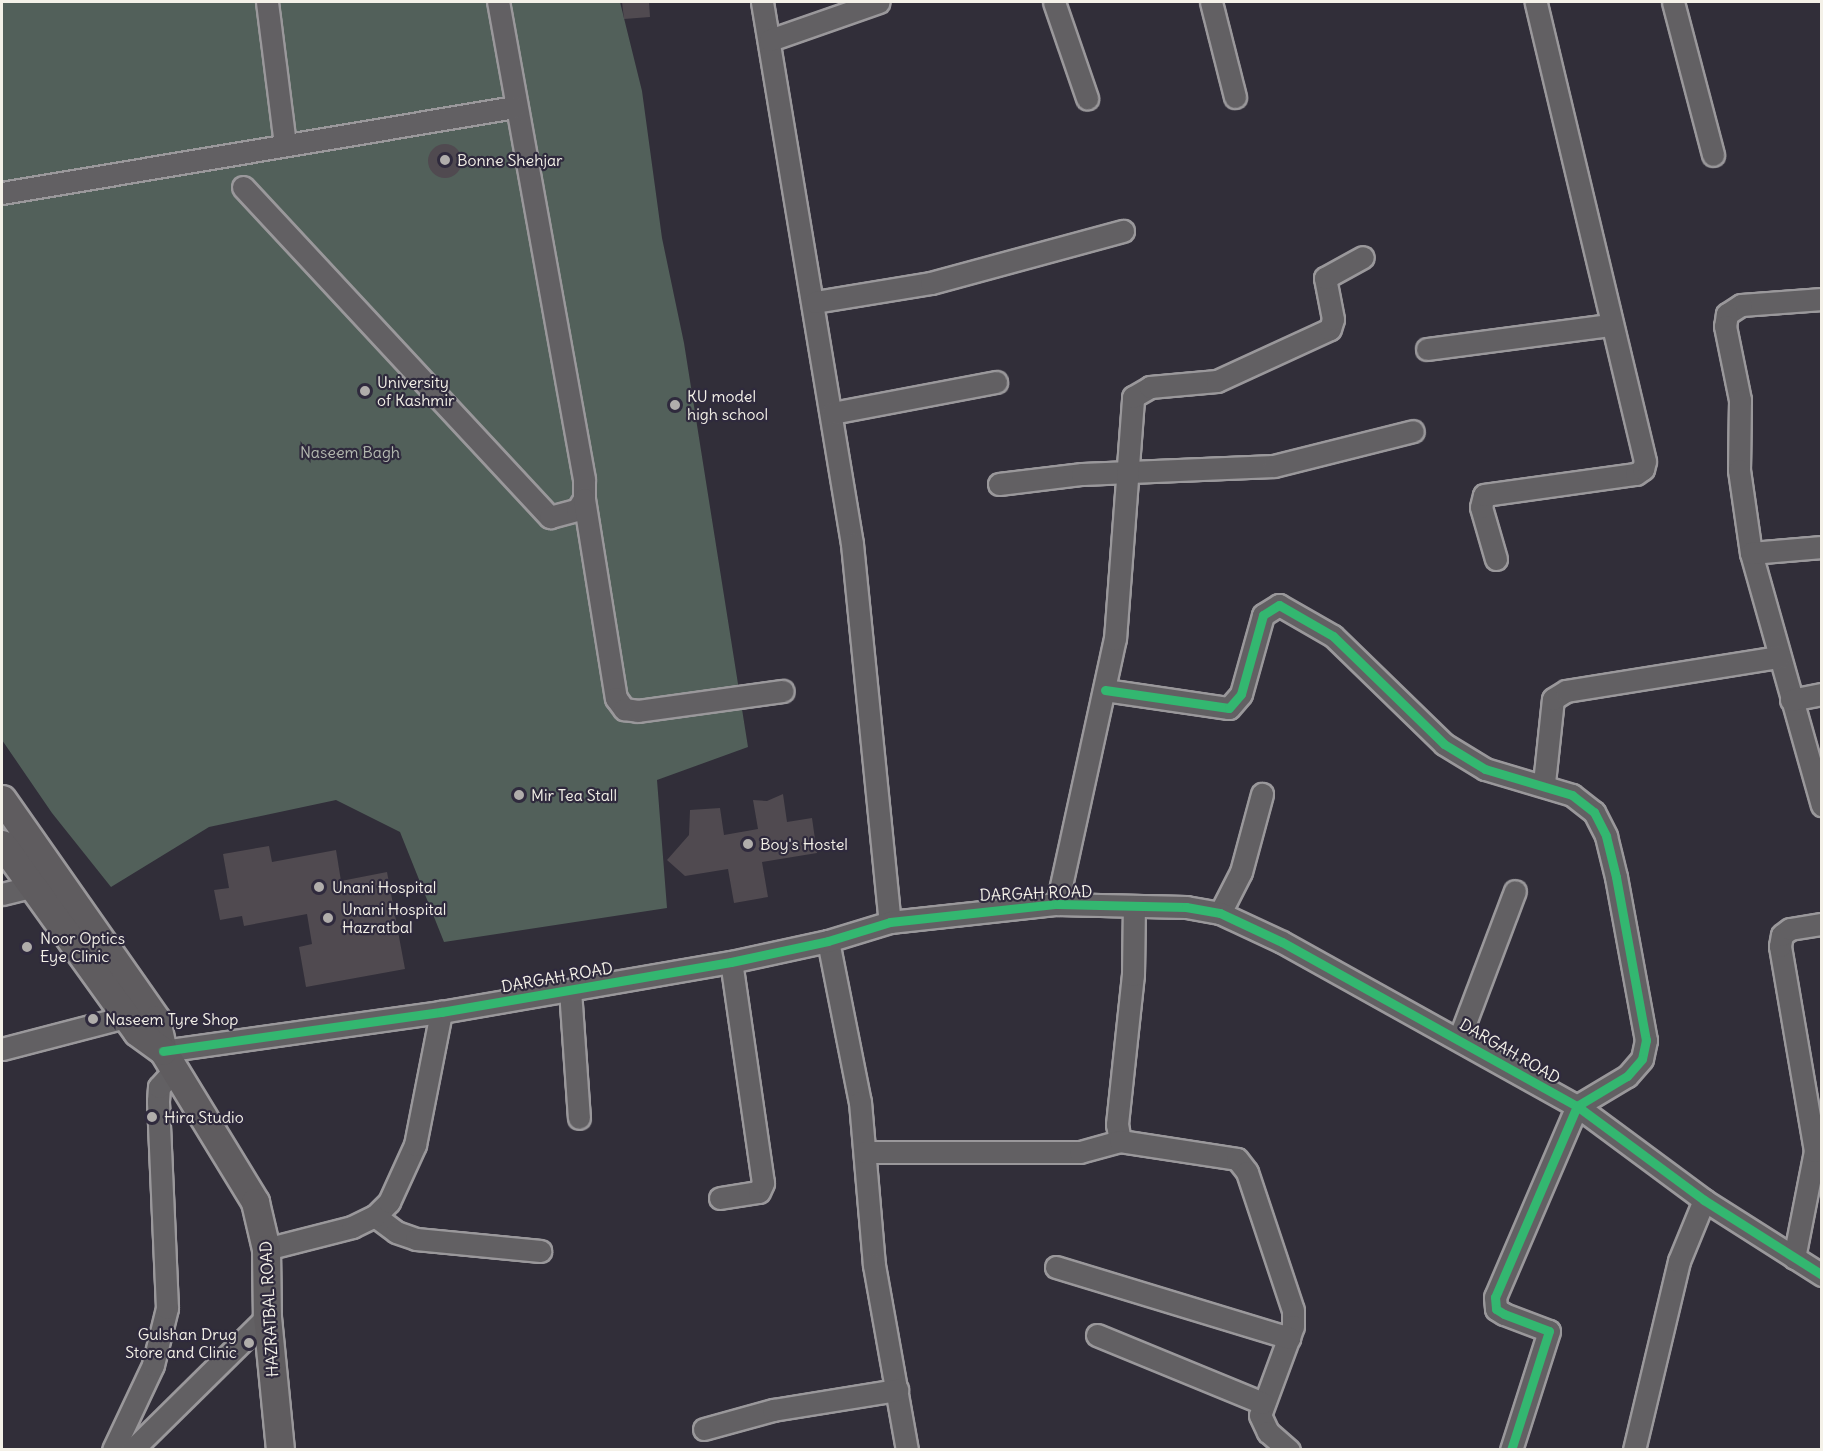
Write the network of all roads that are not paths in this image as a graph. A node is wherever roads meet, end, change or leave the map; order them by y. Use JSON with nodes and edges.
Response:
{"nodes":[{"id":1,"x":267,"y":2,"type":"edge"},
{"id":2,"x":498,"y":2,"type":"edge"},
{"id":3,"x":762,"y":2,"type":"edge"},
{"id":4,"x":879,"y":2,"type":"edge"},
{"id":5,"x":1054,"y":2,"type":"edge"},
{"id":6,"x":1211,"y":2,"type":"edge"},
{"id":7,"x":1536,"y":2,"type":"edge"},
{"id":8,"x":1673,"y":2,"type":"edge"},
{"id":9,"x":770,"y":40,"type":"junction"},
{"id":10,"x":1235,"y":97,"type":"dead end"},
{"id":11,"x":1087,"y":98,"type":"dead end"},
{"id":12,"x":514,"y":108,"type":"junction"},
{"id":13,"x":285,"y":144,"type":"junction"},
{"id":14,"x":1713,"y":155,"type":"dead end"},
{"id":15,"x":243,"y":187,"type":"dead end"},
{"id":16,"x":2,"y":193,"type":"edge"},
{"id":17,"x":1123,"y":231,"type":"dead end"},
{"id":18,"x":1363,"y":257,"type":"dead end"},
{"id":19,"x":1821,"y":299,"type":"edge"},
{"id":20,"x":814,"y":302,"type":"junction"},
{"id":21,"x":1610,"y":324,"type":"junction"},
{"id":22,"x":1427,"y":349,"type":"dead end"},
{"id":23,"x":996,"y":382,"type":"dead end"},
{"id":24,"x":832,"y":412,"type":"junction"},
{"id":25,"x":1413,"y":431,"type":"dead end"},
{"id":26,"x":1128,"y":473,"type":"junction"},
{"id":27,"x":999,"y":484,"type":"dead end"},
{"id":28,"x":584,"y":499,"type":"junction"},
{"id":29,"x":1821,"y":547,"type":"edge"},
{"id":30,"x":1751,"y":554,"type":"junction"},
{"id":31,"x":1496,"y":559,"type":"dead end"},
{"id":32,"x":1779,"y":657,"type":"junction"},
{"id":33,"x":1105,"y":690,"type":"junction"},
{"id":34,"x":783,"y":691,"type":"dead end"},
{"id":35,"x":1821,"y":694,"type":"edge"},
{"id":36,"x":1791,"y":700,"type":"junction"},
{"id":37,"x":1544,"y":783,"type":"junction"},
{"id":38,"x":1262,"y":794,"type":"dead end"},
{"id":39,"x":2,"y":798,"type":"edge"},
{"id":40,"x":1821,"y":805,"type":"edge"},
{"id":41,"x":2,"y":844,"type":"edge"},
{"id":42,"x":30,"y":886,"type":"junction"},
{"id":43,"x":1515,"y":891,"type":"dead end"},
{"id":44,"x":2,"y":894,"type":"edge"},
{"id":45,"x":1057,"y":904,"type":"junction"},
{"id":46,"x":1134,"y":906,"type":"junction"},
{"id":47,"x":1220,"y":913,"type":"junction"},
{"id":48,"x":890,"y":921,"type":"junction"},
{"id":49,"x":1821,"y":924,"type":"edge"},
{"id":50,"x":828,"y":941,"type":"junction"},
{"id":51,"x":731,"y":962,"type":"junction"},
{"id":52,"x":570,"y":990,"type":"junction"},
{"id":53,"x":441,"y":1012,"type":"junction"},
{"id":54,"x":125,"y":1017,"type":"junction"},
{"id":55,"x":1459,"y":1039,"type":"junction"},
{"id":56,"x":2,"y":1049,"type":"edge"},
{"id":57,"x":169,"y":1060,"type":"junction"},
{"id":58,"x":1577,"y":1106,"type":"junction"},
{"id":59,"x":579,"y":1118,"type":"dead end"},
{"id":60,"x":1120,"y":1141,"type":"junction"},
{"id":61,"x":865,"y":1152,"type":"junction"},
{"id":62,"x":720,"y":1198,"type":"dead end"},
{"id":63,"x":1704,"y":1200,"type":"junction"},
{"id":64,"x":375,"y":1216,"type":"junction"},
{"id":65,"x":266,"y":1249,"type":"junction"},
{"id":66,"x":540,"y":1251,"type":"dead end"},
{"id":67,"x":1794,"y":1258,"type":"junction"},
{"id":68,"x":1056,"y":1267,"type":"dead end"},
{"id":69,"x":1821,"y":1275,"type":"edge"},
{"id":70,"x":267,"y":1317,"type":"junction"},
{"id":71,"x":1096,"y":1335,"type":"dead end"},
{"id":72,"x":1288,"y":1338,"type":"junction"},
{"id":73,"x":897,"y":1390,"type":"junction"},
{"id":74,"x":1263,"y":1403,"type":"junction"},
{"id":75,"x":704,"y":1429,"type":"dead end"},
{"id":76,"x":113,"y":1449,"type":"edge"},
{"id":77,"x":132,"y":1449,"type":"edge"},
{"id":78,"x":280,"y":1449,"type":"edge"},
{"id":79,"x":907,"y":1449,"type":"edge"},
{"id":80,"x":1289,"y":1449,"type":"edge"},
{"id":81,"x":1511,"y":1449,"type":"edge"},
{"id":82,"x":1634,"y":1449,"type":"edge"}],
"edges":[{"from":1,"to":13,"type":"street"},
{"from":2,"to":12,"type":"street"},
{"from":3,"to":9,"type":"street"},
{"from":4,"to":9,"type":"street"},
{"from":5,"to":11,"type":"street"},
{"from":6,"to":10,"type":"street"},
{"from":7,"to":21,"type":"street"},
{"from":8,"to":14,"type":"street"},
{"from":9,"to":20,"type":"street"},
{"from":12,"to":13,"type":"street"},
{"from":12,"to":28,"type":"street"},
{"from":13,"to":16,"type":"street"},
{"from":15,"to":28,"type":"street"},
{"from":17,"to":20,"type":"street"},
{"from":18,"to":26,"type":"street"},
{"from":19,"to":30,"type":"street"},
{"from":20,"to":24,"type":"street"},
{"from":21,"to":22,"type":"street"},
{"from":21,"to":31,"type":"street"},
{"from":23,"to":24,"type":"street"},
{"from":24,"to":48,"type":"street"},
{"from":25,"to":26,"type":"street"},
{"from":26,"to":27,"type":"street"},
{"from":26,"to":33,"type":"street"},
{"from":28,"to":34,"type":"street"},
{"from":29,"to":30,"type":"street"},
{"from":30,"to":32,"type":"street"},
{"from":32,"to":36,"type":"street"},
{"from":32,"to":37,"type":"street"},
{"from":33,"to":37,"type":"street"},
{"from":33,"to":45,"type":"street"},
{"from":35,"to":36,"type":"street"},
{"from":36,"to":40,"type":"street"},
{"from":37,"to":58,"type":"street"},
{"from":38,"to":47,"type":"street"},
{"from":39,"to":57,"type":"main road","name":"HAZRATBAL ROAD"},
{"from":41,"to":42,"type":"main road","name":"HAZRATBAL ROAD"},
{"from":42,"to":44,"type":"street"},
{"from":42,"to":54,"type":"main road","name":"HAZRATBAL ROAD"},
{"from":43,"to":55,"type":"street"},
{"from":45,"to":46,"type":"street","name":"DARGAH ROAD"},
{"from":45,"to":48,"type":"street","name":"DARGAH ROAD"},
{"from":46,"to":47,"type":"street","name":"DARGAH ROAD"},
{"from":46,"to":60,"type":"street"},
{"from":47,"to":55,"type":"street","name":"DARGAH ROAD"},
{"from":48,"to":50,"type":"street","name":"DARGAH ROAD"},
{"from":49,"to":67,"type":"street"},
{"from":50,"to":51,"type":"street","name":"DARGAH ROAD"},
{"from":50,"to":61,"type":"street"},
{"from":51,"to":52,"type":"street","name":"DARGAH ROAD"},
{"from":51,"to":62,"type":"street"},
{"from":52,"to":53,"type":"street","name":"DARGAH ROAD"},
{"from":52,"to":59,"type":"street"},
{"from":53,"to":57,"type":"street","name":"DARGAH ROAD"},
{"from":53,"to":64,"type":"street"},
{"from":54,"to":56,"type":"street"},
{"from":54,"to":57,"type":"main road","name":"HAZRATBAL ROAD"},
{"from":55,"to":58,"type":"street","name":"DARGAH ROAD"},
{"from":57,"to":65,"type":"main road","name":"HAZRATBAL ROAD"},
{"from":57,"to":76,"type":"street"},
{"from":58,"to":63,"type":"street","name":"DARGAH ROAD"},
{"from":58,"to":81,"type":"street"},
{"from":60,"to":61,"type":"street"},
{"from":60,"to":72,"type":"street"},
{"from":61,"to":73,"type":"street"},
{"from":63,"to":67,"type":"street","name":"DARGAH ROAD"},
{"from":63,"to":82,"type":"street"},
{"from":64,"to":65,"type":"street"},
{"from":64,"to":66,"type":"street"},
{"from":65,"to":70,"type":"main road","name":"HAZRATBAL ROAD"},
{"from":67,"to":69,"type":"street","name":"DARGAH ROAD"},
{"from":68,"to":72,"type":"street"},
{"from":70,"to":77,"type":"street"},
{"from":70,"to":78,"type":"main road","name":"HAZRATBAL ROAD"},
{"from":71,"to":74,"type":"street"},
{"from":72,"to":74,"type":"street"},
{"from":73,"to":75,"type":"street"},
{"from":73,"to":79,"type":"street"},
{"from":74,"to":80,"type":"street"}]}
